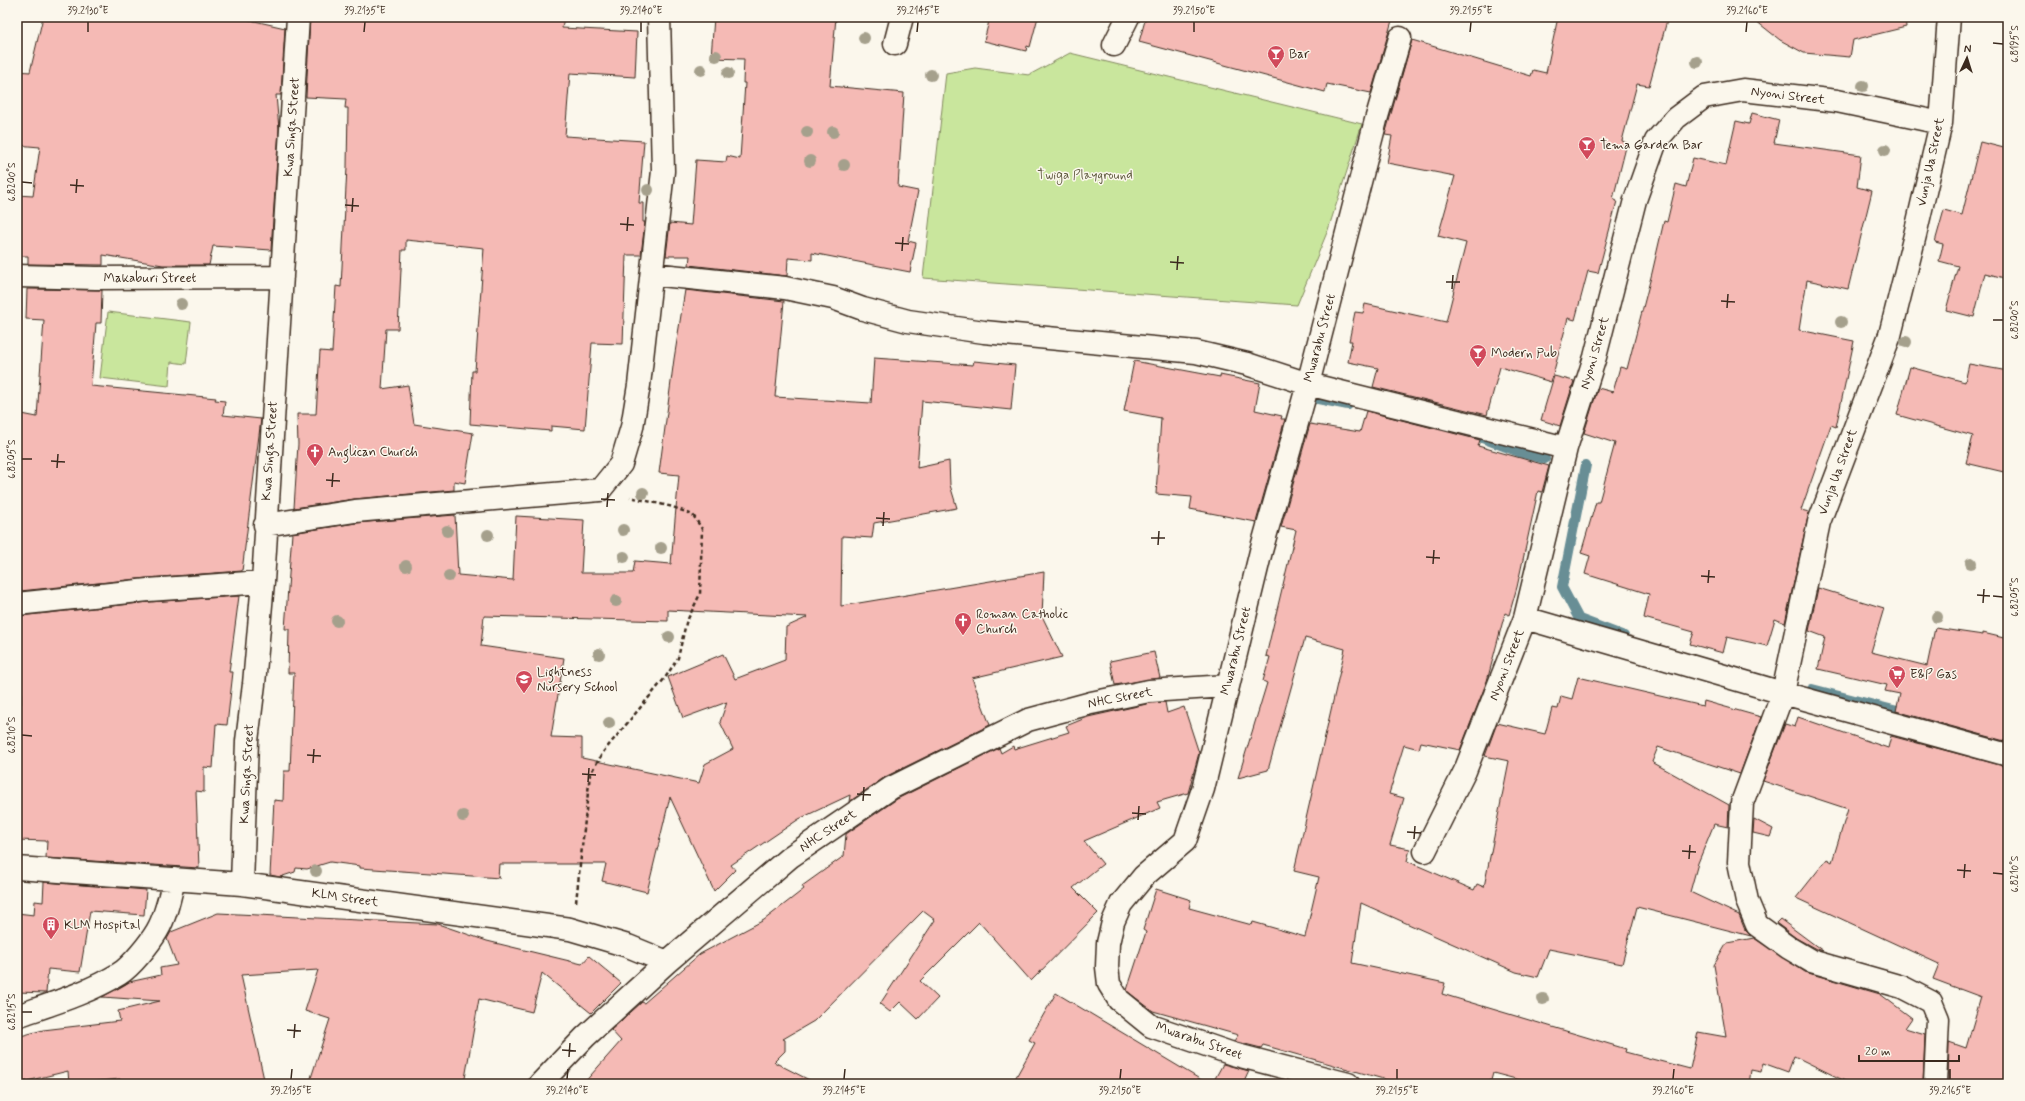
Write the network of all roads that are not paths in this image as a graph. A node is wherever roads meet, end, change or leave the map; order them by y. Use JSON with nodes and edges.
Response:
{"nodes":[{"id":1,"x":296,"y":17,"type":"edge"},
{"id":2,"x":659,"y":17,"type":"edge"},
{"id":3,"x":902,"y":17,"type":"edge"},
{"id":4,"x":1128,"y":17,"type":"edge"},
{"id":5,"x":1949,"y":17,"type":"edge"},
{"id":6,"x":1400,"y":38,"type":"dead end"},
{"id":7,"x":895,"y":44,"type":"dead end"},
{"id":8,"x":1114,"y":45,"type":"dead end"},
{"id":9,"x":1941,"y":123,"type":"junction"},
{"id":10,"x":652,"y":274,"type":"junction"},
{"id":11,"x":17,"y":276,"type":"edge"},
{"id":12,"x":282,"y":277,"type":"junction"},
{"id":13,"x":1308,"y":384,"type":"junction"},
{"id":14,"x":1566,"y":448,"type":"junction"},
{"id":15,"x":265,"y":525,"type":"junction"},
{"id":16,"x":263,"y":582,"type":"junction"},
{"id":17,"x":17,"y":604,"type":"edge"},
{"id":18,"x":1525,"y":618,"type":"junction"},
{"id":19,"x":1227,"y":686,"type":"junction"},
{"id":20,"x":1783,"y":694,"type":"junction"},
{"id":21,"x":2008,"y":755,"type":"edge"},
{"id":22,"x":1426,"y":851,"type":"dead end"},
{"id":23,"x":17,"y":868,"type":"edge"},
{"id":24,"x":174,"y":878,"type":"junction"},
{"id":25,"x":242,"y":884,"type":"junction"},
{"id":26,"x":667,"y":962,"type":"junction"},
{"id":27,"x":17,"y":1016,"type":"edge"},
{"id":28,"x":540,"y":1084,"type":"edge"},
{"id":29,"x":1348,"y":1084,"type":"edge"},
{"id":30,"x":1935,"y":1084,"type":"edge"}],
"edges":[{"from":1,"to":12,"type":"street","name":"Kwa Singa Street"},
{"from":2,"to":10,"type":"street"},
{"from":3,"to":7,"type":"street"},
{"from":4,"to":8,"type":"street"},
{"from":5,"to":9,"type":"street","name":"Vunja Ua Street"},
{"from":6,"to":13,"type":"street","name":"Mwarabu Street"},
{"from":9,"to":14,"type":"street","name":"Nyoni Street"},
{"from":9,"to":20,"type":"street","name":"Vunja Ua Street"},
{"from":10,"to":13,"type":"street"},
{"from":10,"to":15,"type":"street"},
{"from":11,"to":12,"type":"street","name":"Makaburi Street"},
{"from":12,"to":15,"type":"street","name":"Kwa Singa Street"},
{"from":13,"to":14,"type":"street"},
{"from":13,"to":19,"type":"street","name":"Mwarabu Street"},
{"from":14,"to":18,"type":"street","name":"Nyoni Street"},
{"from":15,"to":16,"type":"street","name":"Kwa Singa Street"},
{"from":16,"to":17,"type":"street"},
{"from":16,"to":25,"type":"street","name":"Kwa Singa Street"},
{"from":18,"to":20,"type":"street"},
{"from":18,"to":22,"type":"street","name":"Nyoni Street"},
{"from":19,"to":26,"type":"street","name":"NHC Street"},
{"from":19,"to":29,"type":"street","name":"Mwarabu Street"},
{"from":20,"to":21,"type":"street"},
{"from":20,"to":30,"type":"street","name":"Vunja Ua Street"},
{"from":23,"to":24,"type":"street","name":"KLM Street"},
{"from":24,"to":25,"type":"street","name":"KLM Street"},
{"from":24,"to":27,"type":"street"},
{"from":25,"to":26,"type":"street","name":"KLM Street"},
{"from":26,"to":28,"type":"street","name":"NHC Street"}]}
